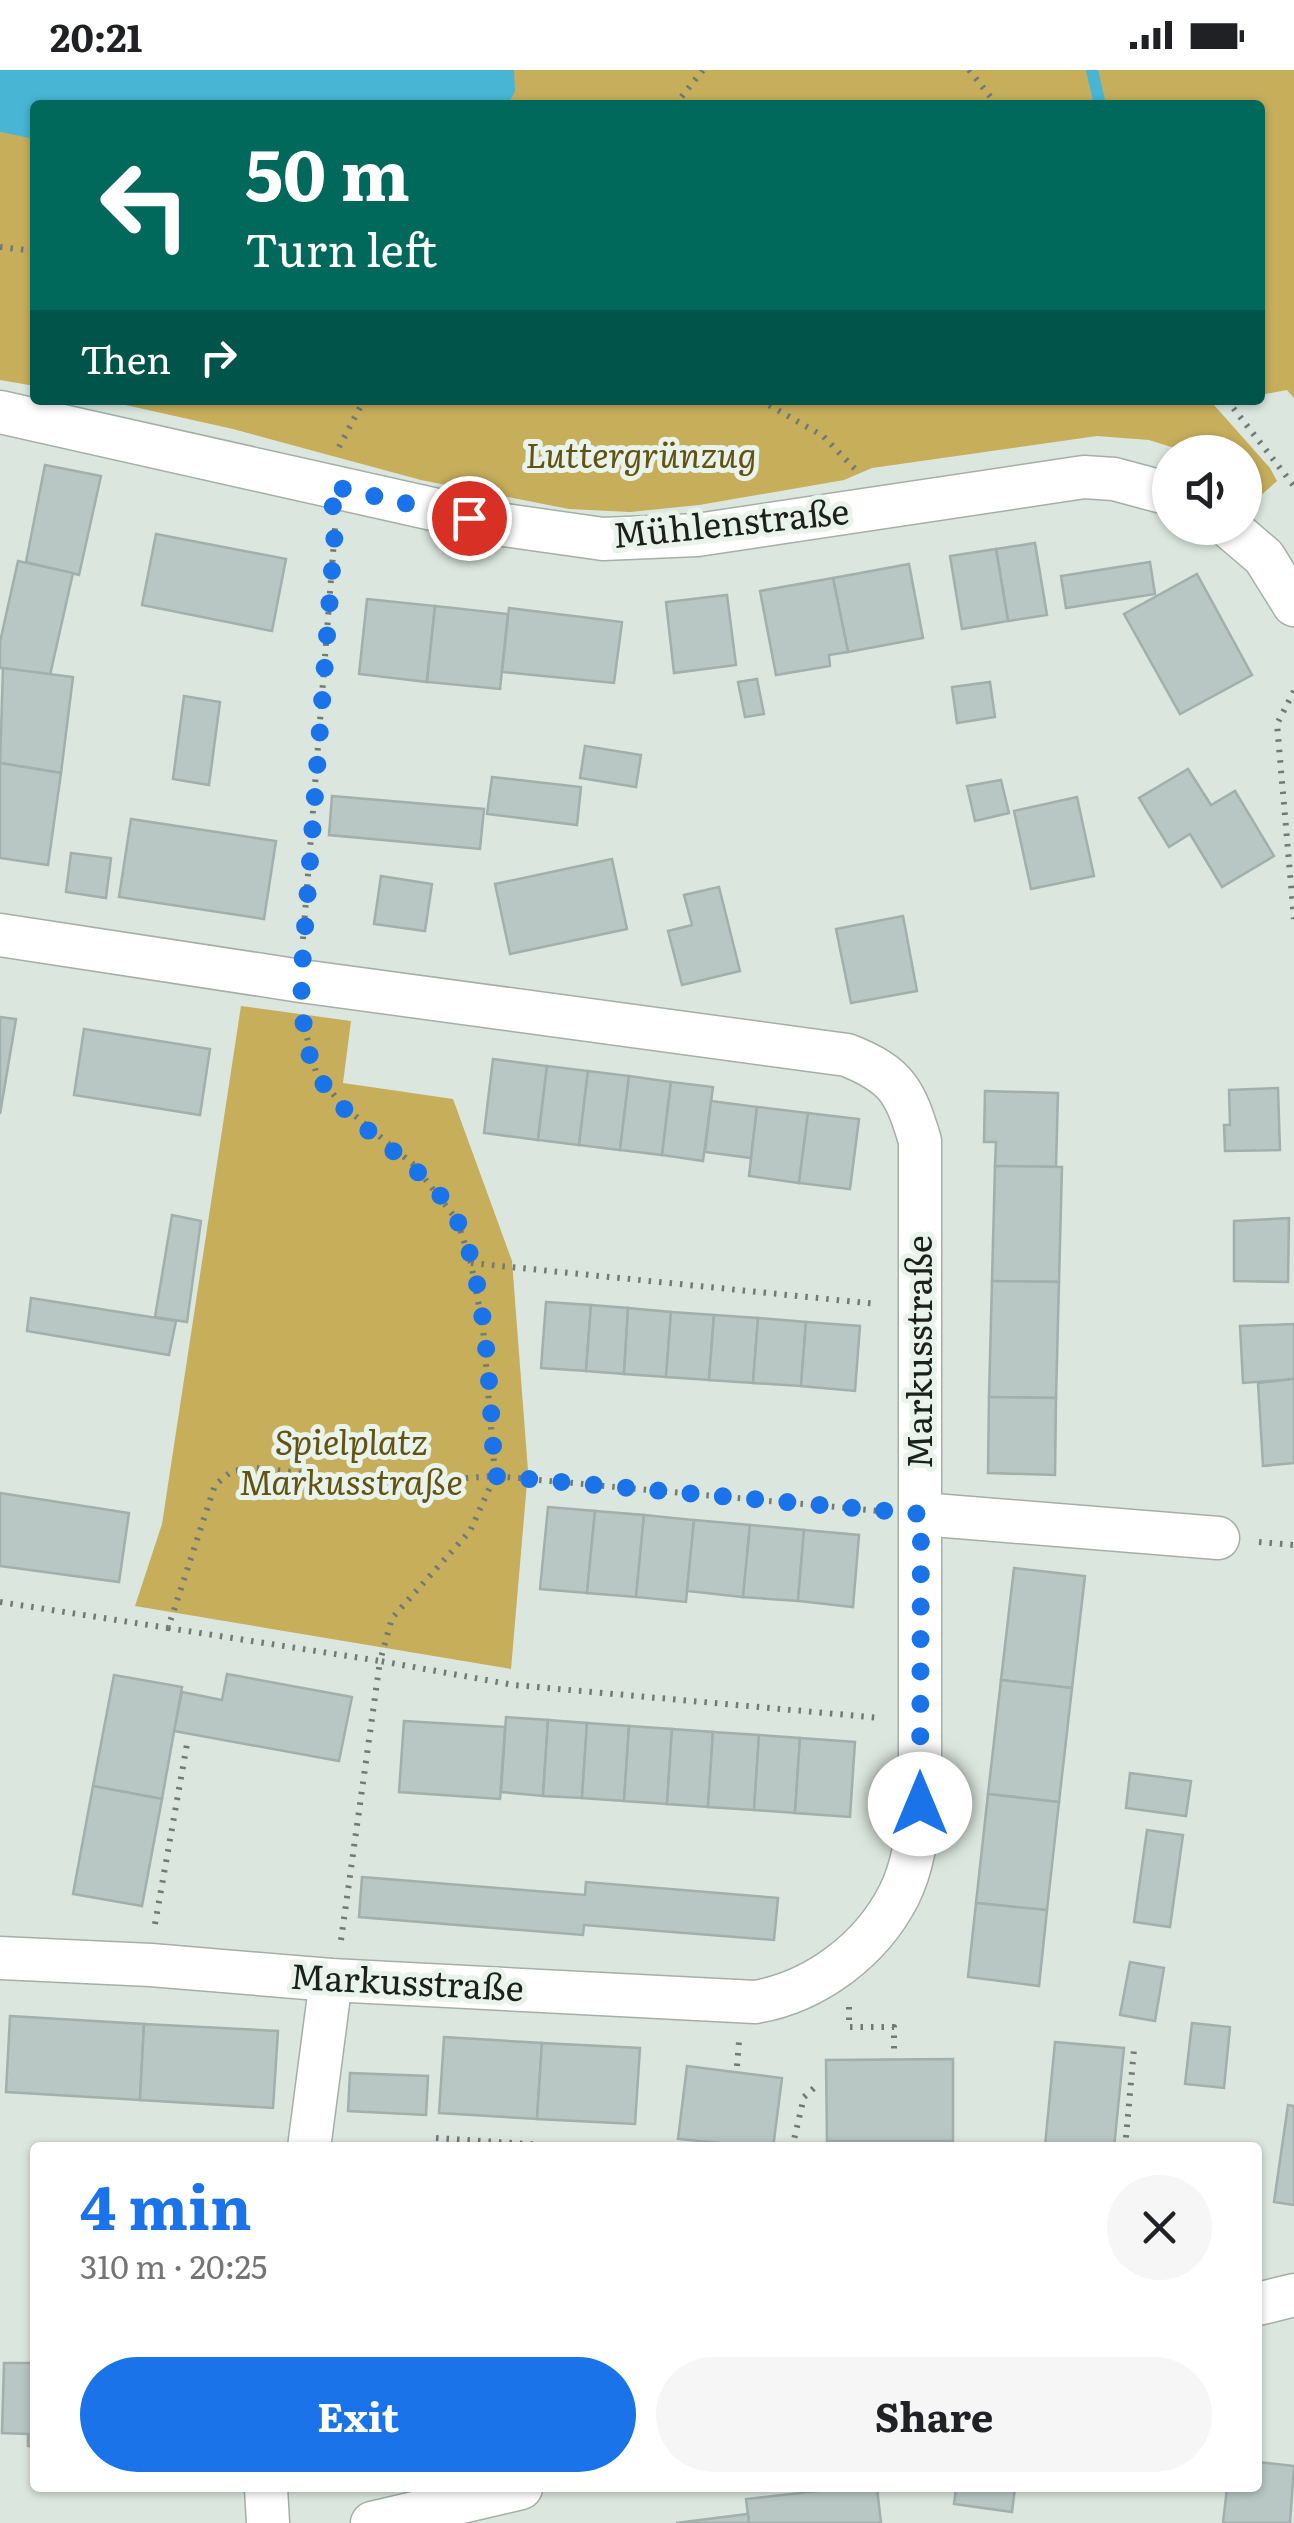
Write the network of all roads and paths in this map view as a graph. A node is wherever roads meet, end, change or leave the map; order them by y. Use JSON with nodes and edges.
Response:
{"nodes":[{"id":1,"x":703,"y":70,"type":"edge"},
{"id":2,"x":969,"y":70,"type":"edge"},
{"id":3,"x":679,"y":100,"type":"edge"},
{"id":4,"x":993,"y":100,"type":"edge"},
{"id":5,"x":0,"y":247,"type":"edge"},
{"id":6,"x":30,"y":250,"type":"edge"},
{"id":7,"x":769,"y":405,"type":"edge"},
{"id":8,"x":1231,"y":405,"type":"edge"},
{"id":9,"x":0,"y":412,"type":"edge"},
{"id":10,"x":331,"y":486,"type":"junction"},
{"id":11,"x":1294,"y":486,"type":"edge"},
{"id":12,"x":1152,"y":489,"type":"edge"},
{"id":13,"x":868,"y":509,"type":"junction"},
{"id":14,"x":1250,"y":545,"type":"edge"},
{"id":15,"x":1294,"y":604,"type":"edge"},
{"id":16,"x":1294,"y":691,"type":"edge"},
{"id":17,"x":1294,"y":919,"type":"edge"},
{"id":18,"x":0,"y":935,"type":"edge"},
{"id":19,"x":301,"y":981,"type":"junction"},
{"id":20,"x":471,"y":1263,"type":"junction"},
{"id":21,"x":920,"y":1308,"type":"junction"},
{"id":22,"x":495,"y":1476,"type":"junction"},
{"id":23,"x":921,"y":1514,"type":"junction"},
{"id":24,"x":1218,"y":1538,"type":"dead end"},
{"id":25,"x":0,"y":1602,"type":"edge"},
{"id":26,"x":168,"y":1628,"type":"junction"},
{"id":27,"x":380,"y":1661,"type":"junction"},
{"id":28,"x":920,"y":1722,"type":"junction"},
{"id":29,"x":188,"y":1744,"type":"dead end"},
{"id":30,"x":0,"y":1958,"type":"edge"},
{"id":31,"x":151,"y":1965,"type":"junction"},
{"id":32,"x":833,"y":1971,"type":"junction"},
{"id":33,"x":332,"y":1980,"type":"junction"},
{"id":34,"x":1134,"y":2049,"type":"dead end"},
{"id":35,"x":894,"y":2055,"type":"dead end"},
{"id":36,"x":814,"y":2088,"type":"dead end"},
{"id":37,"x":436,"y":2138,"type":"dead end"},
{"id":38,"x":310,"y":2142,"type":"edge"},
{"id":39,"x":497,"y":2142,"type":"edge"},
{"id":40,"x":793,"y":2142,"type":"edge"},
{"id":41,"x":1126,"y":2142,"type":"edge"},
{"id":42,"x":1294,"y":2295,"type":"edge"},
{"id":43,"x":1262,"y":2303,"type":"edge"},
{"id":44,"x":266,"y":2492,"type":"edge"},
{"id":45,"x":503,"y":2492,"type":"edge"},
{"id":46,"x":268,"y":2523,"type":"edge"},
{"id":47,"x":372,"y":2523,"type":"edge"}],
"edges":[{"from":1,"to":3,"type":"path"},
{"from":2,"to":4,"type":"path"},
{"from":5,"to":6,"type":"path"},
{"from":7,"to":13,"type":"path"},
{"from":8,"to":11,"type":"path"},
{"from":9,"to":10,"type":"street","name":"Mühlenstraße"},
{"from":10,"to":13,"type":"street","name":"Mühlenstraße"},
{"from":10,"to":19,"type":"path"},
{"from":12,"to":13,"type":"street","name":"Mühlenstraße"},
{"from":14,"to":15,"type":"street"},
{"from":16,"to":17,"type":"path"},
{"from":18,"to":19,"type":"street","name":"Markusstraße"},
{"from":19,"to":20,"type":"path"},
{"from":19,"to":21,"type":"street","name":"Markusstraße"},
{"from":20,"to":21,"type":"path"},
{"from":20,"to":22,"type":"path"},
{"from":21,"to":23,"type":"street","name":"Markusstraße"},
{"from":22,"to":23,"type":"path"},
{"from":22,"to":26,"type":"path"},
{"from":22,"to":27,"type":"path"},
{"from":23,"to":24,"type":"street"},
{"from":23,"to":28,"type":"street","name":"Markusstraße"},
{"from":25,"to":26,"type":"path"},
{"from":26,"to":27,"type":"path"},
{"from":27,"to":28,"type":"path"},
{"from":27,"to":33,"type":"path"},
{"from":28,"to":32,"type":"street","name":"Markusstraße"},
{"from":29,"to":31,"type":"path"},
{"from":30,"to":31,"type":"street","name":"Markusstraße"},
{"from":31,"to":33,"type":"street","name":"Markusstraße"},
{"from":32,"to":33,"type":"street","name":"Markusstraße"},
{"from":32,"to":35,"type":"path"},
{"from":33,"to":38,"type":"street"},
{"from":34,"to":41,"type":"path"},
{"from":36,"to":40,"type":"path"},
{"from":37,"to":39,"type":"path"},
{"from":42,"to":43,"type":"street"},
{"from":44,"to":46,"type":"street"},
{"from":45,"to":47,"type":"street"}]}
